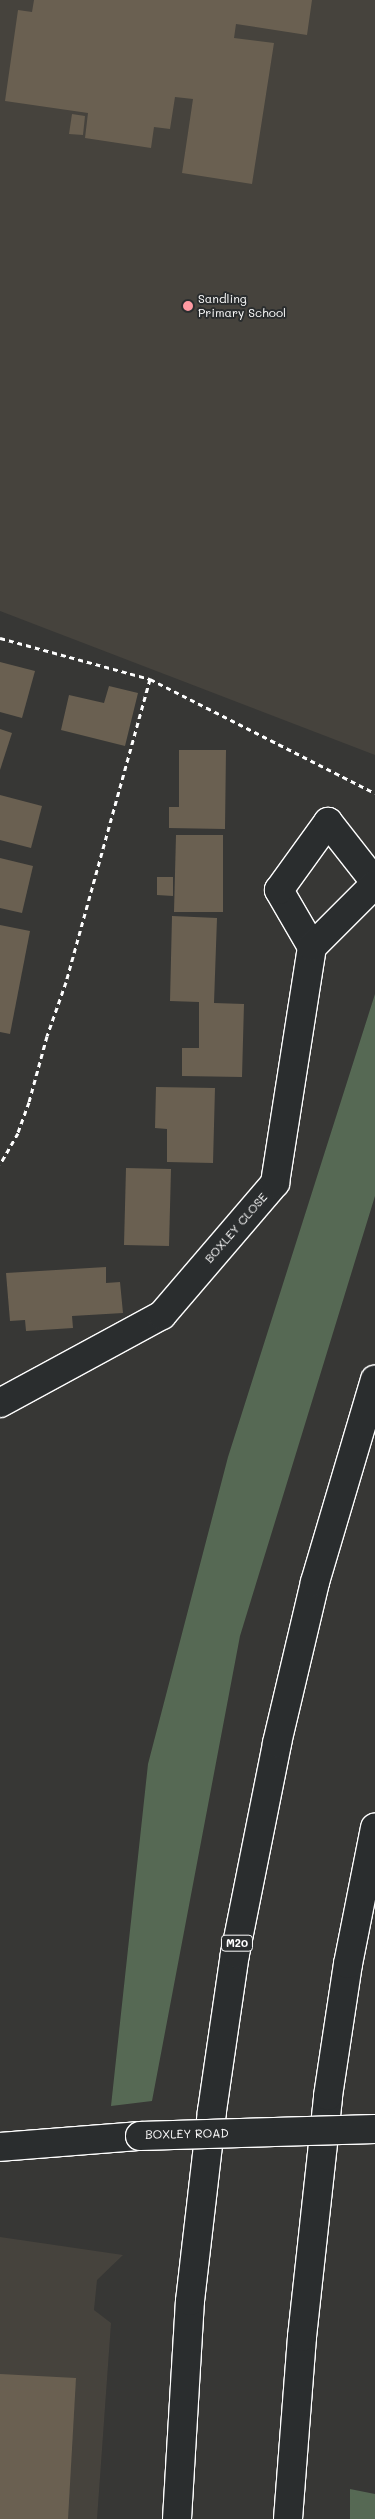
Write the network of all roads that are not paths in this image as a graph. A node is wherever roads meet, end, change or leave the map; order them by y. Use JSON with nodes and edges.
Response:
{"nodes":[{"id":1,"x":375,"y":883,"type":"edge"},
{"id":2,"x":312,"y":947,"type":"junction"},
{"id":3,"x":375,"y":1380,"type":"edge"},
{"id":4,"x":0,"y":1403,"type":"edge"},
{"id":5,"x":375,"y":1828,"type":"edge"},
{"id":6,"x":375,"y":2129,"type":"edge"},
{"id":7,"x":0,"y":2146,"type":"edge"},
{"id":8,"x":177,"y":2519,"type":"edge"},
{"id":9,"x":288,"y":2519,"type":"edge"}],
"edges":[{"from":1,"to":2,"type":"main road"},
{"from":1,"to":2,"type":"main road"},
{"from":2,"to":4,"type":"main road","name":"BOXLEY CLOSE"},
{"from":3,"to":8,"type":"main road","number":"M20"},
{"from":5,"to":9,"type":"main road"},
{"from":6,"to":7,"type":"main road","name":"BOXLEY ROAD","bridge":true}]}
